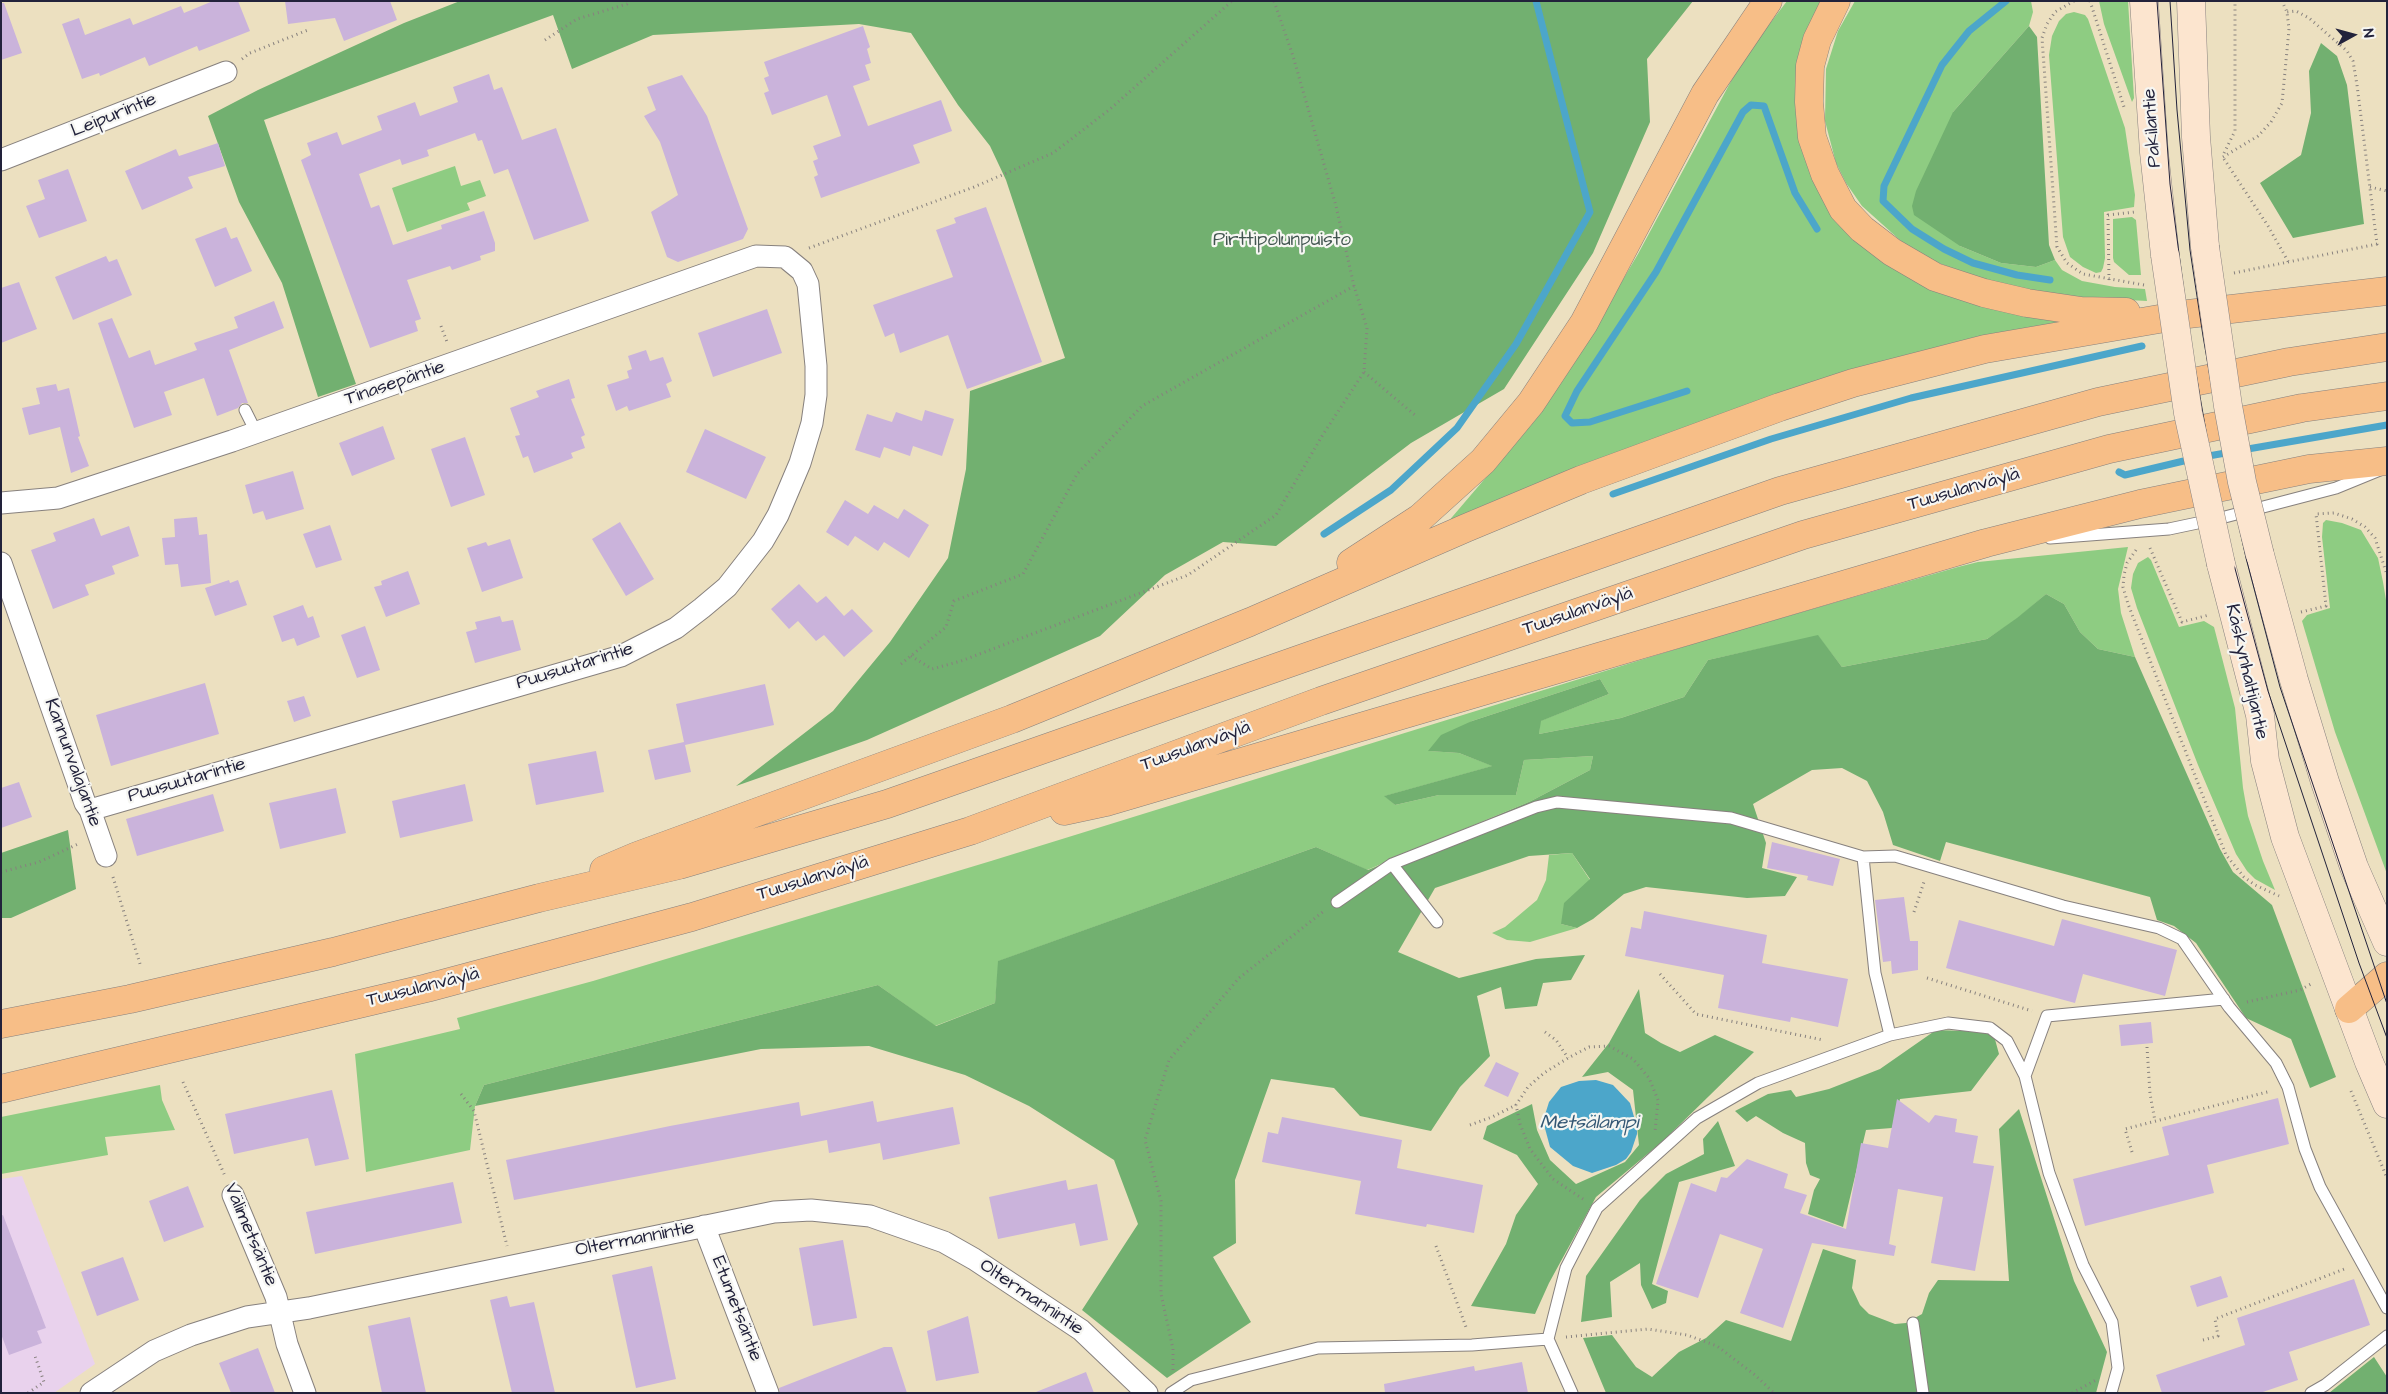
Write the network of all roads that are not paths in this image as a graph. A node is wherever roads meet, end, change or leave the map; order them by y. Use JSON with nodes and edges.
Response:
{"nodes":[{"id":1,"x":1768,"y":1,"type":"edge"},
{"id":2,"x":1836,"y":1,"type":"edge"},
{"id":3,"x":2144,"y":1,"type":"edge"},
{"id":4,"x":2191,"y":1,"type":"edge"},
{"id":5,"x":226,"y":72,"type":"road end"},
{"id":6,"x":1,"y":160,"type":"edge"},
{"id":7,"x":2165,"y":255,"type":"joint"},
{"id":8,"x":785,"y":257,"type":"joint"},
{"id":9,"x":2383,"y":286,"type":"edge"},
{"id":10,"x":2188,"y":314,"type":"junction"},
{"id":11,"x":2387,"y":347,"type":"edge"},
{"id":12,"x":2387,"y":396,"type":"edge"},
{"id":13,"x":245,"y":410,"type":"dead end"},
{"id":14,"x":256,"y":432,"type":"junction"},
{"id":15,"x":2387,"y":461,"type":"edge"},
{"id":16,"x":2387,"y":466,"type":"edge"},
{"id":17,"x":1,"y":502,"type":"edge"},
{"id":18,"x":1986,"y":543,"type":"junction"},
{"id":19,"x":1,"y":563,"type":"edge"},
{"id":20,"x":1250,"y":622,"type":"junction"},
{"id":21,"x":90,"y":810,"type":"junction"},
{"id":22,"x":970,"y":831,"type":"junction"},
{"id":23,"x":106,"y":856,"type":"road end"},
{"id":24,"x":1863,"y":857,"type":"junction"},
{"id":25,"x":1392,"y":864,"type":"junction"},
{"id":26,"x":539,"y":898,"type":"junction"},
{"id":27,"x":1337,"y":902,"type":"road end"},
{"id":28,"x":1436,"y":922,"type":"dead end"},
{"id":29,"x":2387,"y":942,"type":"edge"},
{"id":30,"x":2387,"y":976,"type":"edge"},
{"id":31,"x":2227,"y":1003,"type":"junction"},
{"id":32,"x":2387,"y":1004,"type":"edge"},
{"id":33,"x":2349,"y":1009,"type":"junction"},
{"id":34,"x":1,"y":1024,"type":"edge"},
{"id":35,"x":1890,"y":1035,"type":"junction"},
{"id":36,"x":2025,"y":1076,"type":"junction"},
{"id":37,"x":1,"y":1089,"type":"edge"},
{"id":38,"x":2387,"y":1104,"type":"edge"},
{"id":39,"x":234,"y":1195,"type":"road end"},
{"id":40,"x":704,"y":1226,"type":"junction"},
{"id":41,"x":2387,"y":1308,"type":"edge"},
{"id":42,"x":277,"y":1312,"type":"junction"},
{"id":43,"x":1913,"y":1323,"type":"dead end"},
{"id":44,"x":2387,"y":1336,"type":"edge"},
{"id":45,"x":1548,"y":1339,"type":"junction"},
{"id":46,"x":1172,"y":1392,"type":"edge"},
{"id":47,"x":90,"y":1393,"type":"edge"},
{"id":48,"x":305,"y":1393,"type":"edge"},
{"id":49,"x":768,"y":1393,"type":"edge"},
{"id":50,"x":1147,"y":1393,"type":"edge"},
{"id":51,"x":1572,"y":1393,"type":"edge"},
{"id":52,"x":1923,"y":1393,"type":"edge"},
{"id":53,"x":2111,"y":1393,"type":"edge"},
{"id":54,"x":2311,"y":1393,"type":"edge"}],
"edges":[{"from":1,"to":20,"type":"highway"},
{"from":2,"to":10,"type":"highway"},
{"from":3,"to":7,"type":"main road","name":"Pakilantie"},
{"from":4,"to":29,"type":"main road","bridge":true},
{"from":5,"to":6,"type":"street","name":"Leipurintie"},
{"from":7,"to":33,"type":"main road","name":"Käskynhaltijantie","bridge":true},
{"from":8,"to":14,"type":"street","name":"Tinasepäntie"},
{"from":8,"to":21,"type":"street","name":"Puusuutarintie"},
{"from":9,"to":10,"type":"highway"},
{"from":10,"to":20,"type":"highway"},
{"from":11,"to":26,"type":"highway"},
{"from":12,"to":22,"type":"highway","name":"Tuusulanväylä"},
{"from":13,"to":14,"type":"lane"},
{"from":14,"to":17,"type":"street","name":"Tinasepäntie"},
{"from":15,"to":18,"type":"highway"},
{"from":16,"to":18,"type":"lane"},
{"from":18,"to":22,"type":"highway"},
{"from":19,"to":21,"type":"street","name":"Kannunvalajantie"},
{"from":20,"to":26,"type":"highway"},
{"from":21,"to":23,"type":"street","name":"Kannunvalajantie"},
{"from":22,"to":37,"type":"highway","name":"Tuusulanväylä"},
{"from":24,"to":25,"type":"lane"},
{"from":24,"to":31,"type":"lane"},
{"from":24,"to":35,"type":"lane"},
{"from":25,"to":27,"type":"lane"},
{"from":25,"to":28,"type":"lane"},
{"from":26,"to":34,"type":"highway"},
{"from":30,"to":33,"type":"highway"},
{"from":31,"to":36,"type":"lane"},
{"from":31,"to":41,"type":"lane"},
{"from":32,"to":33,"type":"highway"},
{"from":33,"to":38,"type":"main road","name":"Käskynhaltijantie"},
{"from":35,"to":36,"type":"lane"},
{"from":35,"to":45,"type":"lane"},
{"from":36,"to":53,"type":"lane"},
{"from":39,"to":42,"type":"street","name":"Välimetsäntie"},
{"from":40,"to":42,"type":"street","name":"Oltermannintie"},
{"from":40,"to":49,"type":"street","name":"Etumetsäntie"},
{"from":40,"to":50,"type":"street","name":"Oltermannintie"},
{"from":42,"to":47,"type":"street","name":"Oltermannintie"},
{"from":42,"to":48,"type":"street","name":"Välimetsäntie"},
{"from":43,"to":52,"type":"lane"},
{"from":44,"to":54,"type":"lane"},
{"from":45,"to":46,"type":"lane"},
{"from":45,"to":51,"type":"lane"}]}
